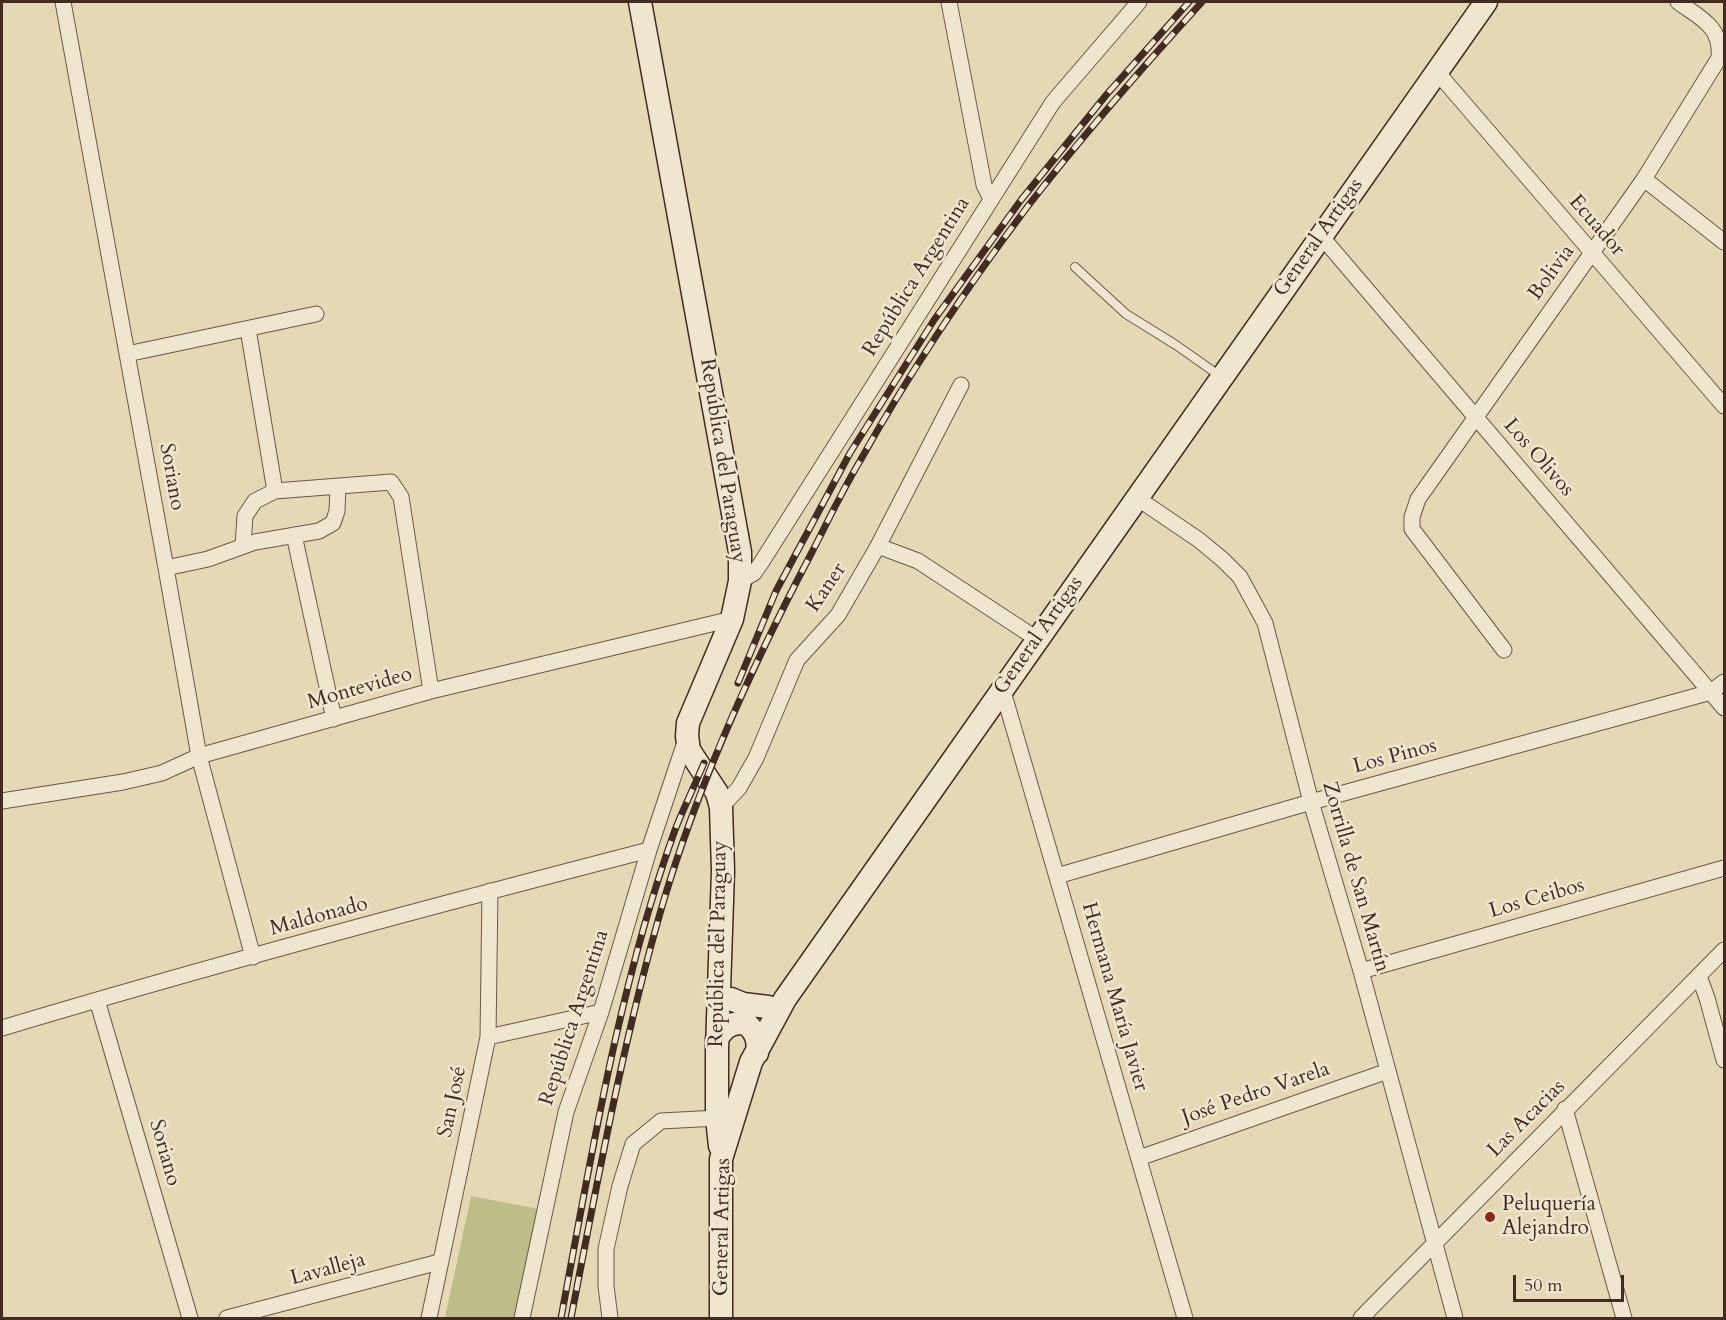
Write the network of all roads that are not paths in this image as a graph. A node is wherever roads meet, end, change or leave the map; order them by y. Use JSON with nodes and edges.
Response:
{"nodes":[{"id":1,"x":63,"y":2,"type":"edge"},
{"id":2,"x":640,"y":2,"type":"edge"},
{"id":3,"x":949,"y":2,"type":"edge"},
{"id":4,"x":1140,"y":2,"type":"edge"},
{"id":5,"x":1486,"y":2,"type":"edge"},
{"id":6,"x":1678,"y":2,"type":"edge"},
{"id":7,"x":1437,"y":72,"type":"junction"},
{"id":8,"x":1644,"y":179,"type":"junction"},
{"id":9,"x":991,"y":199,"type":"junction"},
{"id":10,"x":1321,"y":236,"type":"junction"},
{"id":11,"x":1725,"y":242,"type":"edge"},
{"id":12,"x":1592,"y":254,"type":"junction"},
{"id":13,"x":1075,"y":267,"type":"dead end"},
{"id":14,"x":316,"y":315,"type":"dead end"},
{"id":15,"x":248,"y":329,"type":"junction"},
{"id":16,"x":127,"y":354,"type":"junction"},
{"id":17,"x":1221,"y":377,"type":"junction"},
{"id":18,"x":961,"y":385,"type":"dead end"},
{"id":19,"x":1725,"y":406,"type":"edge"},
{"id":20,"x":1475,"y":416,"type":"junction"},
{"id":21,"x":338,"y":487,"type":"junction"},
{"id":22,"x":276,"y":491,"type":"junction"},
{"id":23,"x":1137,"y":498,"type":"junction"},
{"id":24,"x":294,"y":535,"type":"junction"},
{"id":25,"x":243,"y":546,"type":"junction"},
{"id":26,"x":878,"y":546,"type":"junction"},
{"id":27,"x":166,"y":568,"type":"junction"},
{"id":28,"x":740,"y":582,"type":"junction"},
{"id":29,"x":732,"y":619,"type":"junction"},
{"id":30,"x":1037,"y":639,"type":"junction"},
{"id":31,"x":1504,"y":650,"type":"dead end"},
{"id":32,"x":1725,"y":682,"type":"edge"},
{"id":33,"x":1002,"y":688,"type":"junction"},
{"id":34,"x":431,"y":691,"type":"junction"},
{"id":35,"x":1711,"y":692,"type":"junction"},
{"id":36,"x":1725,"y":708,"type":"edge"},
{"id":37,"x":334,"y":719,"type":"junction"},
{"id":38,"x":687,"y":736,"type":"junction"},
{"id":39,"x":198,"y":756,"type":"junction"},
{"id":40,"x":2,"y":801,"type":"edge"},
{"id":41,"x":1311,"y":802,"type":"junction"},
{"id":42,"x":721,"y":807,"type":"junction"},
{"id":43,"x":649,"y":850,"type":"junction"},
{"id":44,"x":1725,"y":868,"type":"edge"},
{"id":45,"x":1057,"y":876,"type":"junction"},
{"id":46,"x":490,"y":891,"type":"junction"},
{"id":47,"x":1725,"y":950,"type":"edge"},
{"id":48,"x":254,"y":957,"type":"junction"},
{"id":49,"x":1361,"y":971,"type":"junction"},
{"id":50,"x":718,"y":976,"type":"junction"},
{"id":51,"x":1699,"y":976,"type":"junction"},
{"id":52,"x":731,"y":999,"type":"junction"},
{"id":53,"x":98,"y":1000,"type":"junction"},
{"id":54,"x":777,"y":1003,"type":"junction"},
{"id":55,"x":601,"y":1012,"type":"junction"},
{"id":56,"x":744,"y":1024,"type":"junction"},
{"id":57,"x":2,"y":1029,"type":"edge"},
{"id":58,"x":488,"y":1037,"type":"junction"},
{"id":59,"x":717,"y":1044,"type":"junction"},
{"id":60,"x":754,"y":1057,"type":"junction"},
{"id":61,"x":1725,"y":1060,"type":"edge"},
{"id":62,"x":1388,"y":1071,"type":"junction"},
{"id":63,"x":1565,"y":1109,"type":"junction"},
{"id":64,"x":717,"y":1118,"type":"junction"},
{"id":65,"x":1139,"y":1158,"type":"junction"},
{"id":66,"x":721,"y":1159,"type":"junction"},
{"id":67,"x":1434,"y":1244,"type":"junction"},
{"id":68,"x":439,"y":1262,"type":"junction"},
{"id":69,"x":190,"y":1318,"type":"edge"},
{"id":70,"x":227,"y":1318,"type":"edge"},
{"id":71,"x":429,"y":1318,"type":"edge"},
{"id":72,"x":522,"y":1318,"type":"edge"},
{"id":73,"x":610,"y":1318,"type":"edge"},
{"id":74,"x":721,"y":1318,"type":"edge"},
{"id":75,"x":1185,"y":1318,"type":"edge"},
{"id":76,"x":1361,"y":1318,"type":"edge"},
{"id":77,"x":1455,"y":1318,"type":"edge"},
{"id":78,"x":1624,"y":1318,"type":"edge"}],
"edges":[{"from":1,"to":16,"type":"street","name":"Soriano"},
{"from":2,"to":28,"type":"street","name":"República del Paraguay"},
{"from":3,"to":9,"type":"street"},
{"from":4,"to":9,"type":"street","name":"República Argentina"},
{"from":5,"to":7,"type":"street","name":"General Artigas"},
{"from":6,"to":8,"type":"street","name":"Bolivia"},
{"from":7,"to":10,"type":"street","name":"General Artigas"},
{"from":7,"to":12,"type":"street","name":"Ecuador"},
{"from":8,"to":11,"type":"street"},
{"from":8,"to":12,"type":"street","name":"Bolivia"},
{"from":9,"to":28,"type":"street","name":"República Argentina"},
{"from":10,"to":17,"type":"street","name":"General Artigas"},
{"from":10,"to":20,"type":"street","name":"Los Olivos"},
{"from":12,"to":19,"type":"street","name":"Ecuador"},
{"from":12,"to":20,"type":"street","name":"Bolivia"},
{"from":13,"to":17,"type":"lane"},
{"from":14,"to":15,"type":"street"},
{"from":15,"to":16,"type":"street"},
{"from":15,"to":22,"type":"street"},
{"from":16,"to":27,"type":"street","name":"Soriano"},
{"from":17,"to":23,"type":"street","name":"General Artigas"},
{"from":18,"to":26,"type":"street","name":"Kaner"},
{"from":20,"to":31,"type":"street","name":"Bolivia"},
{"from":20,"to":35,"type":"street","name":"Los Olivos"},
{"from":21,"to":22,"type":"street"},
{"from":21,"to":24,"type":"street"},
{"from":21,"to":34,"type":"street"},
{"from":22,"to":25,"type":"street"},
{"from":23,"to":30,"type":"street","name":"General Artigas"},
{"from":23,"to":41,"type":"street","name":"Zorrilla de San Martín"},
{"from":24,"to":25,"type":"street"},
{"from":24,"to":37,"type":"street"},
{"from":25,"to":27,"type":"street"},
{"from":26,"to":30,"type":"street"},
{"from":26,"to":42,"type":"street","name":"Kaner"},
{"from":27,"to":39,"type":"street","name":"Soriano"},
{"from":28,"to":29,"type":"street","name":"República del Paraguay"},
{"from":29,"to":34,"type":"street","name":"Montevideo"},
{"from":29,"to":38,"type":"street","name":"República del Paraguay"},
{"from":30,"to":33,"type":"street","name":"General Artigas"},
{"from":32,"to":35,"type":"street"},
{"from":33,"to":45,"type":"street","name":"Hermana María Javier"},
{"from":33,"to":54,"type":"street","name":"General Artigas"},
{"from":34,"to":37,"type":"street","name":"Montevideo"},
{"from":35,"to":36,"type":"street","name":"Los Olivos"},
{"from":35,"to":41,"type":"street","name":"Los Pinos"},
{"from":37,"to":39,"type":"street","name":"Montevideo"},
{"from":38,"to":42,"type":"street","name":"República del Paraguay"},
{"from":38,"to":43,"type":"street","name":"República Argentina"},
{"from":39,"to":40,"type":"street","name":"Montevideo"},
{"from":39,"to":48,"type":"street","name":"Soriano"},
{"from":41,"to":45,"type":"street","name":"Los Pinos"},
{"from":41,"to":49,"type":"street","name":"Zorrilla de San Martín"},
{"from":42,"to":50,"type":"street","name":"República del Paraguay"},
{"from":43,"to":46,"type":"street","name":"Maldonado"},
{"from":43,"to":55,"type":"street","name":"República Argentina"},
{"from":44,"to":49,"type":"street","name":"Los Ceibos"},
{"from":45,"to":65,"type":"street","name":"Hermana María Javier"},
{"from":46,"to":48,"type":"street","name":"Maldonado"},
{"from":46,"to":58,"type":"street","name":"San José"},
{"from":47,"to":51,"type":"street","name":"Las Acacias"},
{"from":48,"to":53,"type":"street","name":"Maldonado"},
{"from":49,"to":62,"type":"street","name":"Zorrilla de San Martín"},
{"from":50,"to":52,"type":"street"},
{"from":50,"to":59,"type":"street","name":"República del Paraguay"},
{"from":51,"to":61,"type":"street"},
{"from":51,"to":63,"type":"street","name":"Las Acacias"},
{"from":52,"to":54,"type":"street"},
{"from":52,"to":56,"type":"street"},
{"from":53,"to":57,"type":"street","name":"Maldonado"},
{"from":53,"to":69,"type":"street","name":"Soriano"},
{"from":54,"to":56,"type":"street"},
{"from":54,"to":60,"type":"street","name":"General Artigas"},
{"from":55,"to":58,"type":"street"},
{"from":55,"to":72,"type":"street","name":"República Argentina"},
{"from":56,"to":59,"type":"street"},
{"from":56,"to":60,"type":"street"},
{"from":58,"to":68,"type":"street","name":"San José"},
{"from":59,"to":60,"type":"street"},
{"from":59,"to":64,"type":"street","name":"República del Paraguay"},
{"from":60,"to":66,"type":"street","name":"General Artigas"},
{"from":62,"to":65,"type":"street","name":"José Pedro Varela"},
{"from":62,"to":67,"type":"street","name":"Zorrilla de San Martín"},
{"from":63,"to":67,"type":"street","name":"Las Acacias"},
{"from":63,"to":78,"type":"street"},
{"from":64,"to":66,"type":"street","name":"República del Paraguay"},
{"from":64,"to":73,"type":"street"},
{"from":65,"to":75,"type":"street","name":"Hermana María Javier"},
{"from":66,"to":74,"type":"street","name":"General Artigas"},
{"from":67,"to":76,"type":"street","name":"Las Acacias"},
{"from":67,"to":77,"type":"street","name":"Zorrilla de San Martín"},
{"from":68,"to":70,"type":"street","name":"Lavalleja"},
{"from":68,"to":71,"type":"street","name":"San José"}]}
